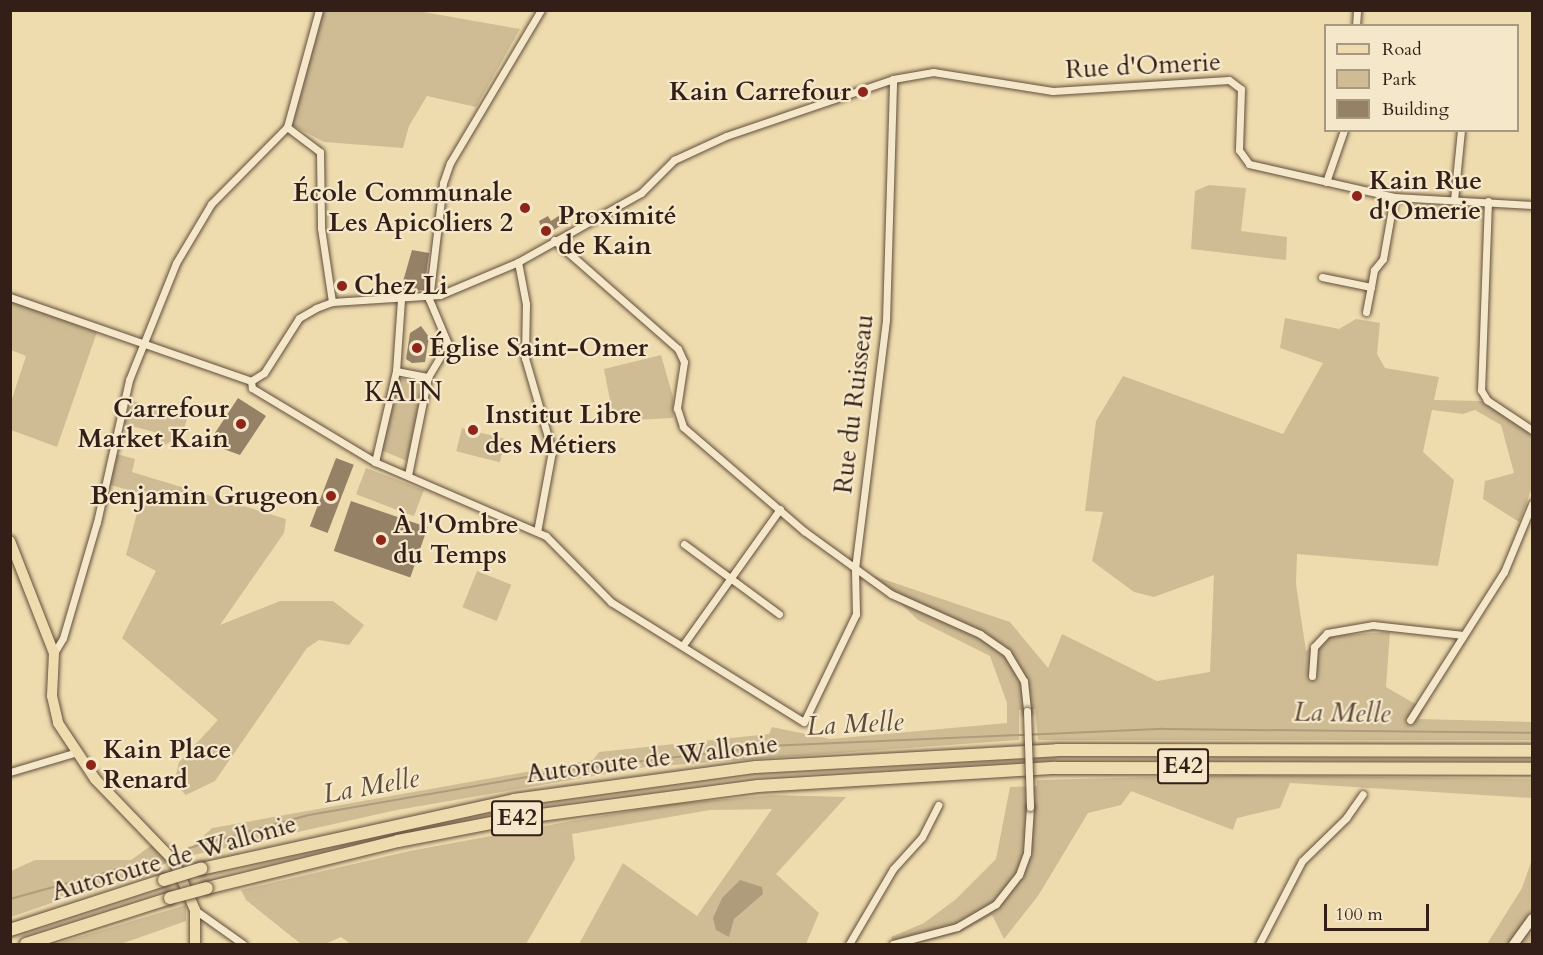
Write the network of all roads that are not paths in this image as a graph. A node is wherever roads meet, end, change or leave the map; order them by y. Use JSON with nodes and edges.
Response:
{"nodes":[{"id":1,"x":319,"y":10,"type":"edge"},
{"id":2,"x":541,"y":10,"type":"edge"},
{"id":3,"x":893,"y":79,"type":"junction"},
{"id":4,"x":287,"y":127,"type":"junction"},
{"id":5,"x":1343,"y":132,"type":"edge"},
{"id":6,"x":1461,"y":132,"type":"edge"},
{"id":7,"x":1326,"y":182,"type":"junction"},
{"id":8,"x":1394,"y":197,"type":"junction"},
{"id":9,"x":1454,"y":200,"type":"junction"},
{"id":10,"x":1488,"y":201,"type":"junction"},
{"id":11,"x":1533,"y":205,"type":"edge"},
{"id":12,"x":554,"y":240,"type":"junction"},
{"id":13,"x":518,"y":262,"type":"junction"},
{"id":14,"x":1322,"y":278,"type":"dead end"},
{"id":15,"x":1371,"y":287,"type":"junction"},
{"id":16,"x":10,"y":297,"type":"edge"},
{"id":17,"x":429,"y":299,"type":"junction"},
{"id":18,"x":401,"y":300,"type":"junction"},
{"id":19,"x":332,"y":302,"type":"junction"},
{"id":20,"x":1366,"y":312,"type":"dead end"},
{"id":21,"x":144,"y":344,"type":"junction"},
{"id":22,"x":396,"y":371,"type":"junction"},
{"id":23,"x":429,"y":375,"type":"junction"},
{"id":24,"x":251,"y":381,"type":"junction"},
{"id":25,"x":1533,"y":430,"type":"edge"},
{"id":26,"x":375,"y":462,"type":"junction"},
{"id":27,"x":408,"y":475,"type":"junction"},
{"id":28,"x":1533,"y":504,"type":"edge"},
{"id":29,"x":780,"y":509,"type":"junction"},
{"id":30,"x":537,"y":532,"type":"junction"},
{"id":31,"x":10,"y":541,"type":"edge"},
{"id":32,"x":684,"y":544,"type":"dead end"},
{"id":33,"x":855,"y":569,"type":"junction"},
{"id":34,"x":727,"y":577,"type":"junction"},
{"id":35,"x":779,"y":614,"type":"dead end"},
{"id":36,"x":1463,"y":635,"type":"junction"},
{"id":37,"x":683,"y":645,"type":"junction"},
{"id":38,"x":54,"y":653,"type":"junction"},
{"id":39,"x":1312,"y":676,"type":"dead end"},
{"id":40,"x":1410,"y":720,"type":"dead end"},
{"id":41,"x":1533,"y":751,"type":"edge"},
{"id":42,"x":74,"y":753,"type":"junction"},
{"id":43,"x":1533,"y":769,"type":"edge"},
{"id":44,"x":10,"y":772,"type":"edge"},
{"id":45,"x":1363,"y":794,"type":"dead end"},
{"id":46,"x":938,"y":805,"type":"dead end"},
{"id":47,"x":195,"y":910,"type":"junction"},
{"id":48,"x":1533,"y":918,"type":"edge"},
{"id":49,"x":10,"y":930,"type":"edge"},
{"id":50,"x":26,"y":945,"type":"edge"},
{"id":51,"x":195,"y":945,"type":"edge"},
{"id":52,"x":243,"y":945,"type":"edge"},
{"id":53,"x":849,"y":945,"type":"edge"},
{"id":54,"x":893,"y":945,"type":"edge"},
{"id":55,"x":1259,"y":945,"type":"edge"},
{"id":56,"x":1513,"y":945,"type":"edge"}],
"edges":[{"from":1,"to":4,"type":"street"},
{"from":2,"to":17,"type":"street"},
{"from":3,"to":7,"type":"street","name":"Rue d'Omerie"},
{"from":3,"to":12,"type":"street","name":"Rue d'Omerie"},
{"from":3,"to":33,"type":"street","name":"Rue du Ruisseau"},
{"from":4,"to":19,"type":"street"},
{"from":4,"to":21,"type":"street"},
{"from":5,"to":7,"type":"street"},
{"from":6,"to":9,"type":"street"},
{"from":7,"to":8,"type":"street","name":"Rue d'Omerie"},
{"from":8,"to":9,"type":"street","name":"Rue d'Omerie"},
{"from":8,"to":15,"type":"street"},
{"from":9,"to":10,"type":"street","name":"Rue d'Omerie"},
{"from":10,"to":11,"type":"street","name":"Rue d'Omerie"},
{"from":10,"to":25,"type":"street"},
{"from":12,"to":13,"type":"street","name":"Rue d'Omerie"},
{"from":12,"to":29,"type":"street"},
{"from":13,"to":17,"type":"street","name":"Rue d'Omerie"},
{"from":13,"to":30,"type":"street"},
{"from":14,"to":15,"type":"street"},
{"from":15,"to":20,"type":"street"},
{"from":16,"to":21,"type":"street"},
{"from":17,"to":18,"type":"street"},
{"from":17,"to":23,"type":"street"},
{"from":18,"to":19,"type":"street"},
{"from":18,"to":22,"type":"street"},
{"from":19,"to":24,"type":"street"},
{"from":21,"to":24,"type":"street"},
{"from":21,"to":38,"type":"street"},
{"from":22,"to":23,"type":"street"},
{"from":22,"to":26,"type":"street"},
{"from":23,"to":27,"type":"street"},
{"from":24,"to":26,"type":"street"},
{"from":26,"to":27,"type":"street"},
{"from":27,"to":30,"type":"street"},
{"from":28,"to":36,"type":"street"},
{"from":29,"to":33,"type":"street"},
{"from":29,"to":34,"type":"street"},
{"from":30,"to":37,"type":"street"},
{"from":31,"to":38,"type":"main road"},
{"from":32,"to":34,"type":"street"},
{"from":33,"to":37,"type":"street","name":"Rue du Ruisseau"},
{"from":33,"to":54,"type":"street","bridge":true},
{"from":34,"to":35,"type":"street"},
{"from":34,"to":37,"type":"street"},
{"from":36,"to":39,"type":"street"},
{"from":36,"to":40,"type":"street"},
{"from":38,"to":42,"type":"main road"},
{"from":41,"to":49,"type":"highway","name":"Autoroute de Wallonie","number":"E42","bridge":true},
{"from":42,"to":44,"type":"street"},
{"from":42,"to":47,"type":"main road"},
{"from":43,"to":50,"type":"highway","name":"Autoroute de Wallonie","number":"E42","bridge":true},
{"from":45,"to":55,"type":"street"},
{"from":46,"to":53,"type":"street"},
{"from":47,"to":51,"type":"main road"},
{"from":47,"to":52,"type":"street"},
{"from":48,"to":56,"type":"street"}]}
